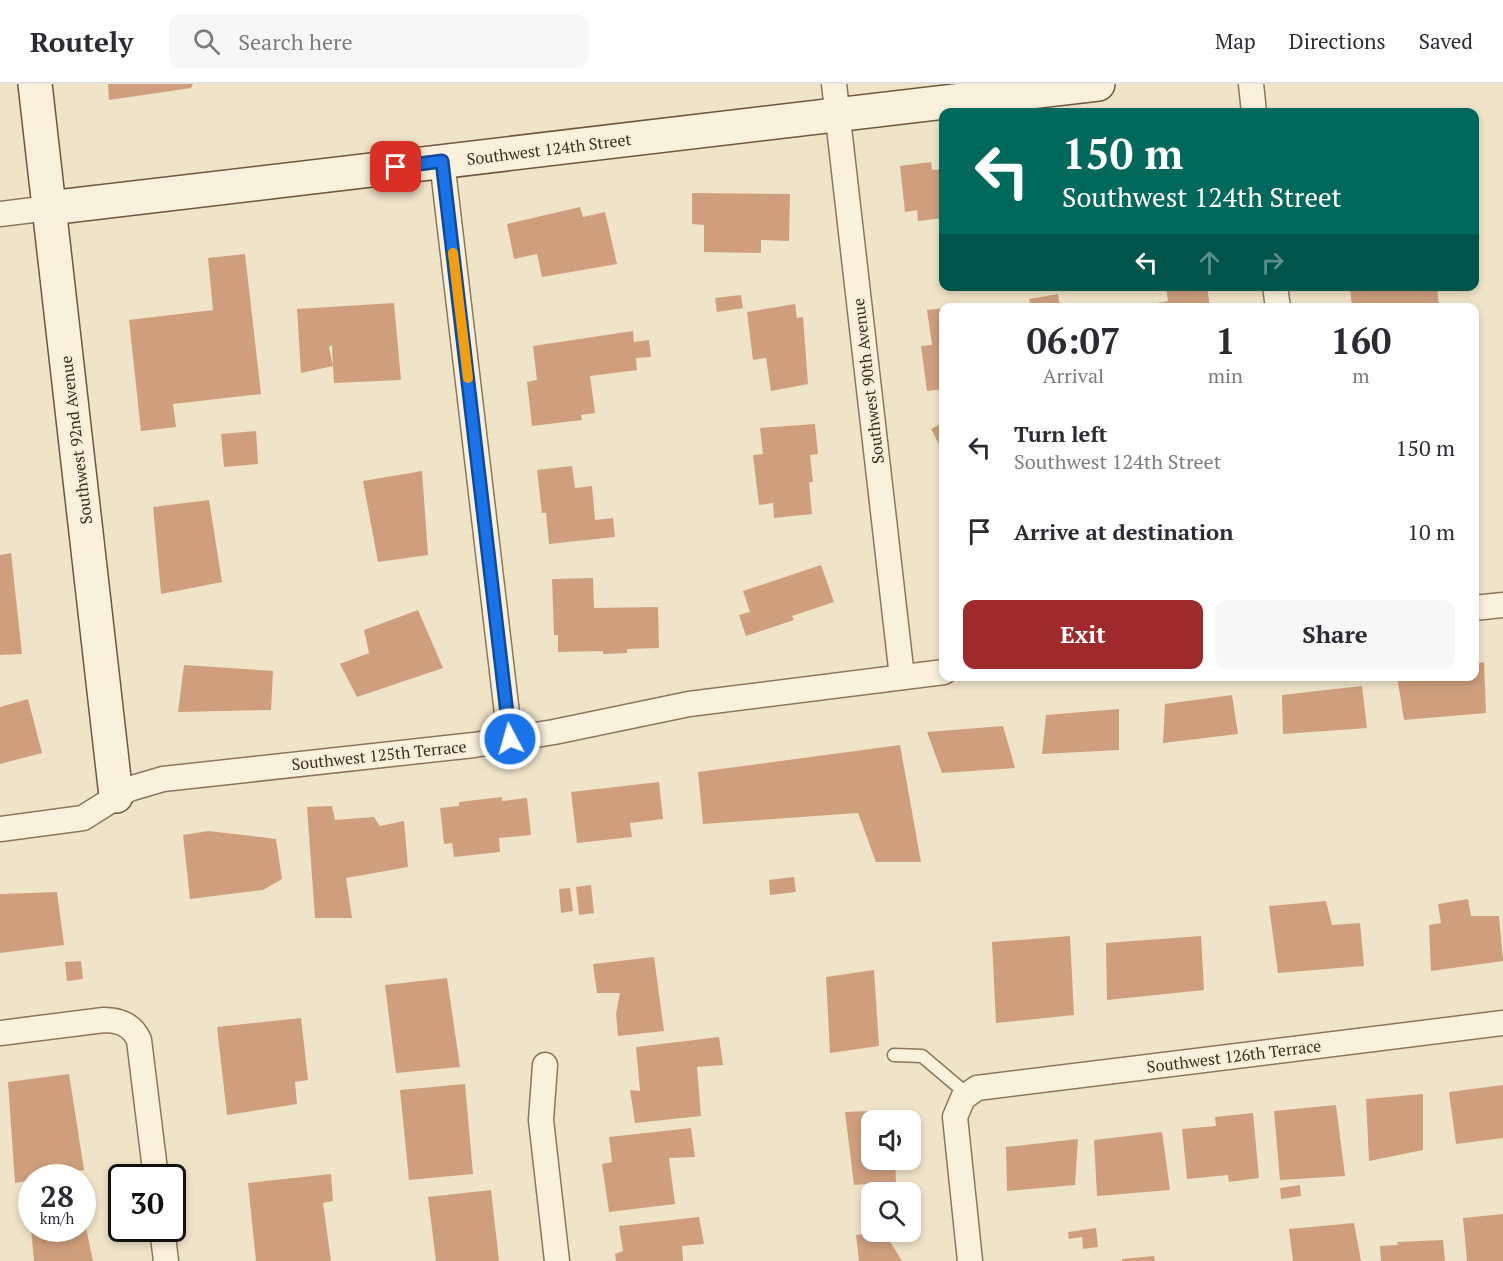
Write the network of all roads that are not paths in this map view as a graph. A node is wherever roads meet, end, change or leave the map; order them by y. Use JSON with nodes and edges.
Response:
{"nodes":[{"id":1,"x":35,"y":84,"type":"edge"},
{"id":2,"x":1098,"y":84,"type":"edge"},
{"id":3,"x":1251,"y":84,"type":"edge"},
{"id":4,"x":836,"y":99,"type":"edge"},
{"id":5,"x":1254,"y":108,"type":"edge"},
{"id":6,"x":442,"y":161,"type":"junction"},
{"id":7,"x":49,"y":208,"type":"junction"},
{"id":8,"x":0,"y":214,"type":"edge"},
{"id":9,"x":1503,"y":604,"type":"edge"},
{"id":10,"x":1479,"y":607,"type":"edge"},
{"id":11,"x":939,"y":673,"type":"edge"},
{"id":12,"x":902,"y":677,"type":"junction"},
{"id":13,"x":510,"y":739,"type":"junction"},
{"id":14,"x":116,"y":796,"type":"junction"},
{"id":15,"x":0,"y":829,"type":"edge"},
{"id":16,"x":1503,"y":1023,"type":"edge"},
{"id":17,"x":0,"y":1033,"type":"edge"},
{"id":18,"x":894,"y":1055,"type":"dead end"},
{"id":19,"x":545,"y":1065,"type":"dead end"},
{"id":20,"x":967,"y":1094,"type":"junction"},
{"id":21,"x":154,"y":1164,"type":"edge"},
{"id":22,"x":164,"y":1242,"type":"edge"},
{"id":23,"x":166,"y":1261,"type":"edge"},
{"id":24,"x":557,"y":1261,"type":"edge"},
{"id":25,"x":970,"y":1261,"type":"edge"}],
"edges":[{"from":1,"to":7,"type":"street","name":"Southwest 92nd Avenue"},
{"from":2,"to":4,"type":"street","name":"Southwest 124th Street"},
{"from":3,"to":5,"type":"street"},
{"from":4,"to":6,"type":"street","name":"Southwest 124th Street"},
{"from":4,"to":12,"type":"street","name":"Southwest 90th Avenue"},
{"from":6,"to":7,"type":"street","name":"Southwest 124th Street"},
{"from":6,"to":13,"type":"street"},
{"from":7,"to":8,"type":"street","name":"Southwest 124th Street"},
{"from":7,"to":14,"type":"street","name":"Southwest 92nd Avenue"},
{"from":9,"to":10,"type":"street"},
{"from":11,"to":12,"type":"street","name":"Southwest 125th Terrace"},
{"from":12,"to":13,"type":"street","name":"Southwest 125th Terrace"},
{"from":13,"to":14,"type":"street","name":"Southwest 125th Terrace"},
{"from":14,"to":15,"type":"street","name":"Southwest 125th Terrace"},
{"from":16,"to":20,"type":"street","name":"Southwest 126th Terrace"},
{"from":17,"to":21,"type":"street"},
{"from":18,"to":20,"type":"lane"},
{"from":19,"to":24,"type":"street"},
{"from":20,"to":25,"type":"street"},
{"from":22,"to":23,"type":"street"}]}
